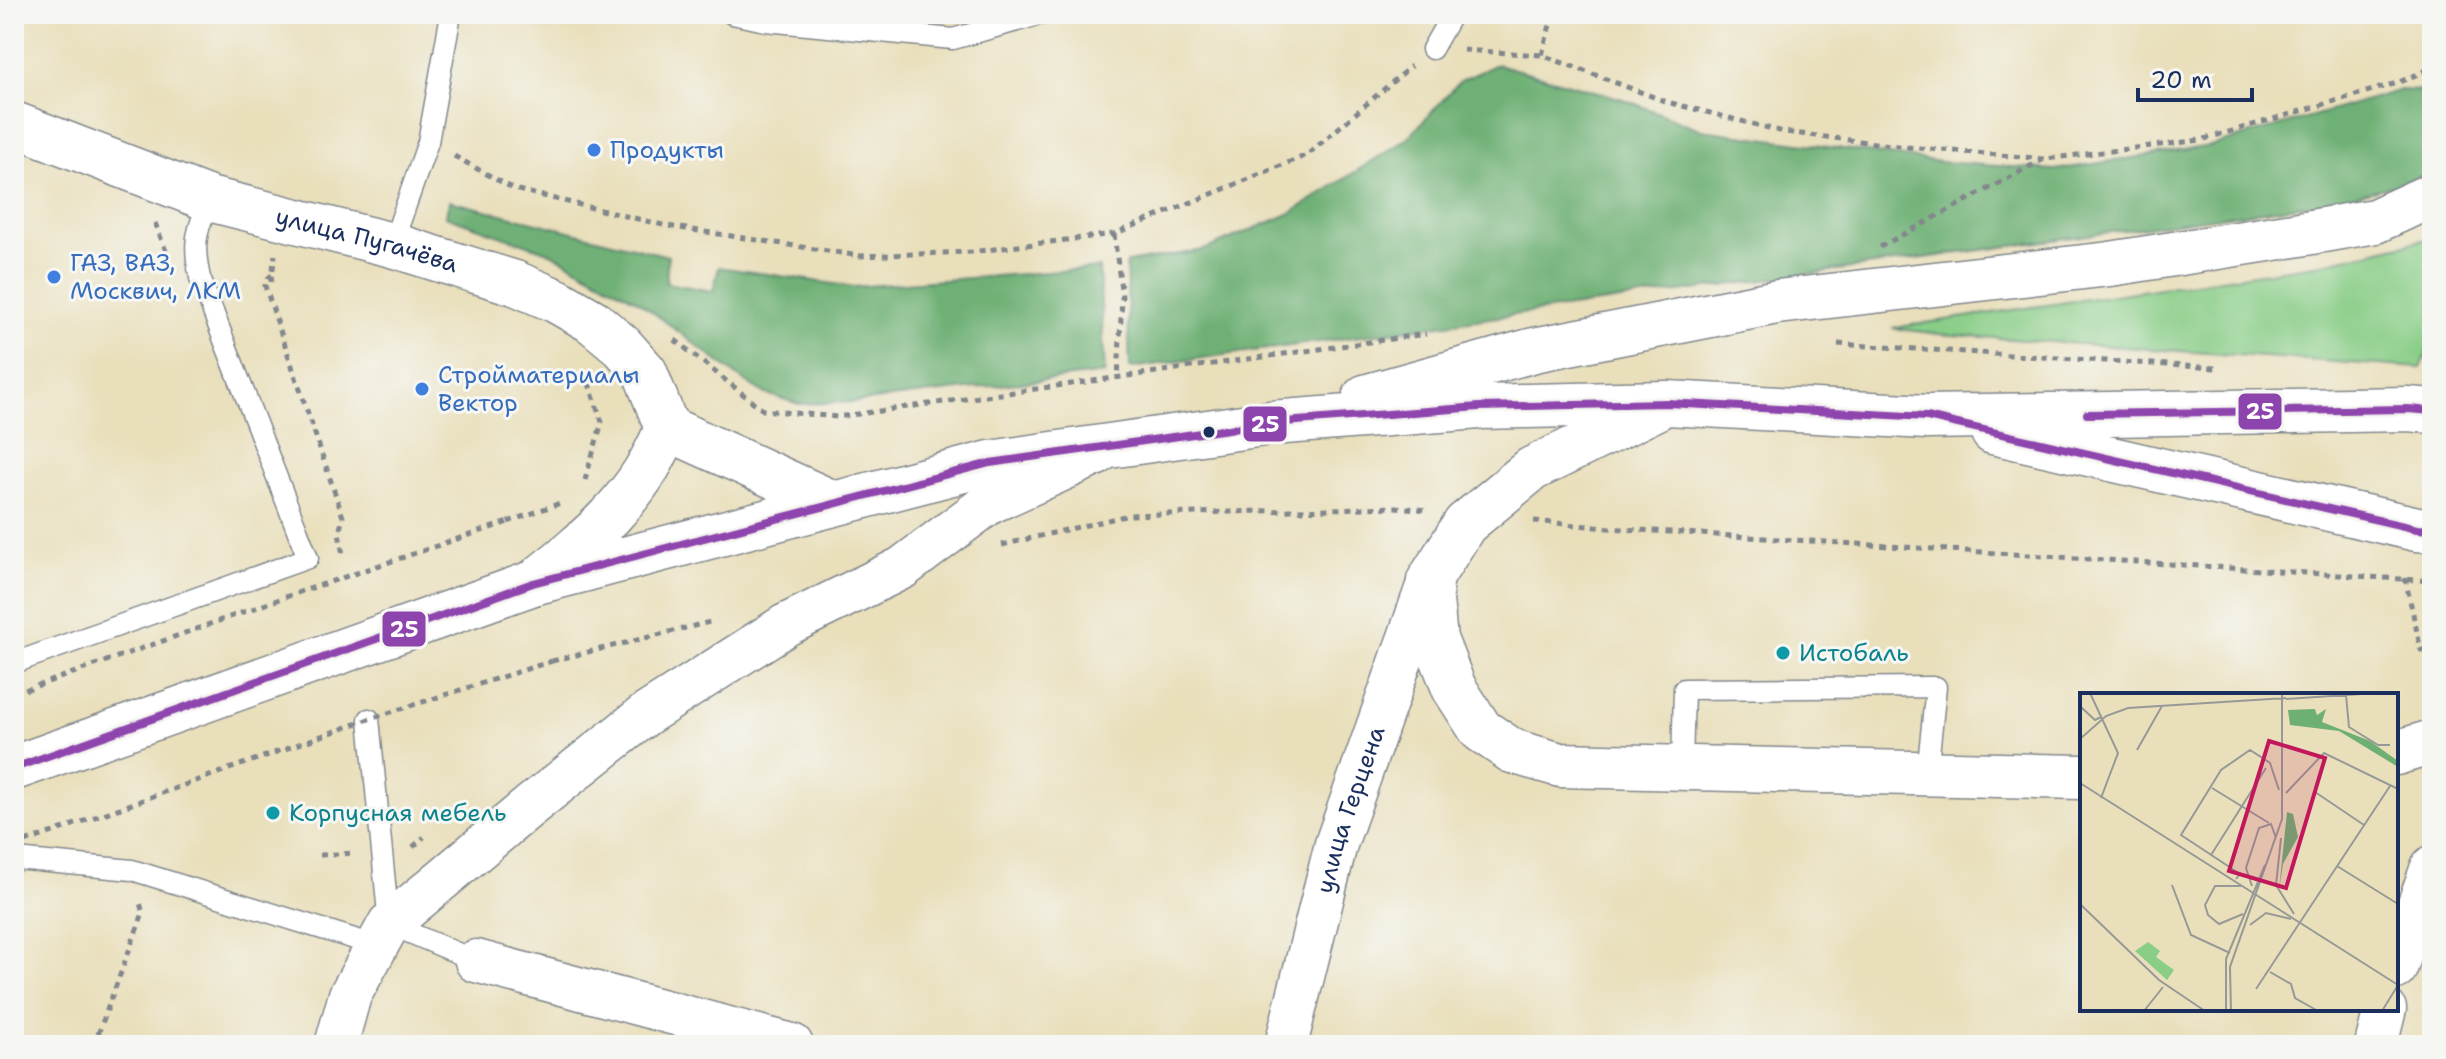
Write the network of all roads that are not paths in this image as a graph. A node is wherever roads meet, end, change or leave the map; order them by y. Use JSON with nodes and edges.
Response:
{"nodes":[{"id":1,"x":451,"y":14,"type":"edge"},
{"id":2,"x":732,"y":14,"type":"edge"},
{"id":3,"x":1042,"y":14,"type":"edge"},
{"id":4,"x":1452,"y":14,"type":"edge"},
{"id":5,"x":1432,"y":49,"type":"road end"},
{"id":6,"x":14,"y":124,"type":"edge"},
{"id":7,"x":2432,"y":195,"type":"edge"},
{"id":8,"x":203,"y":216,"type":"junction"},
{"id":9,"x":392,"y":245,"type":"junction"},
{"id":10,"x":1667,"y":403,"type":"junction"},
{"id":11,"x":2420,"y":410,"type":"edge"},
{"id":12,"x":1927,"y":417,"type":"junction"},
{"id":13,"x":1271,"y":423,"type":"junction"},
{"id":14,"x":667,"y":428,"type":"junction"},
{"id":15,"x":1120,"y":444,"type":"junction"},
{"id":16,"x":833,"y":503,"type":"junction"},
{"id":17,"x":2425,"y":529,"type":"edge"},
{"id":18,"x":1429,"y":581,"type":"junction"},
{"id":19,"x":533,"y":583,"type":"junction"},
{"id":20,"x":14,"y":663,"type":"edge"},
{"id":21,"x":369,"y":719,"type":"road end"},
{"id":22,"x":2432,"y":742,"type":"edge"},
{"id":23,"x":2398,"y":752,"type":"edge"},
{"id":24,"x":1682,"y":767,"type":"junction"},
{"id":25,"x":14,"y":768,"type":"edge"},
{"id":26,"x":1927,"y":773,"type":"junction"},
{"id":27,"x":2080,"y":777,"type":"edge"},
{"id":28,"x":14,"y":862,"type":"edge"},
{"id":29,"x":2432,"y":867,"type":"edge"},
{"id":30,"x":383,"y":935,"type":"junction"},
{"id":31,"x":2398,"y":948,"type":"edge"},
{"id":32,"x":476,"y":961,"type":"joint"},
{"id":33,"x":2384,"y":1011,"type":"edge"},
{"id":34,"x":336,"y":1045,"type":"edge"},
{"id":35,"x":792,"y":1045,"type":"edge"},
{"id":36,"x":1286,"y":1045,"type":"edge"},
{"id":37,"x":2376,"y":1045,"type":"edge"}],
"edges":[{"from":1,"to":9,"type":"lane"},
{"from":2,"to":3,"type":"lane"},
{"from":4,"to":5,"type":"lane"},
{"from":6,"to":8,"type":"main road","name":"улица Пугачёва"},
{"from":7,"to":13,"type":"main road"},
{"from":8,"to":9,"type":"main road","name":"улица Пугачёва"},
{"from":8,"to":20,"type":"lane"},
{"from":9,"to":14,"type":"main road","name":"улица Пугачёва"},
{"from":10,"to":12,"type":"main road"},
{"from":10,"to":13,"type":"main road"},
{"from":10,"to":18,"type":"main road"},
{"from":11,"to":12,"type":"main road"},
{"from":12,"to":17,"type":"main road"},
{"from":13,"to":15,"type":"main road"},
{"from":14,"to":16,"type":"main road"},
{"from":14,"to":19,"type":"main road"},
{"from":15,"to":16,"type":"main road"},
{"from":15,"to":30,"type":"street"},
{"from":16,"to":19,"type":"main road"},
{"from":18,"to":24,"type":"main road"},
{"from":18,"to":36,"type":"street","name":"улица Герцена"},
{"from":19,"to":25,"type":"main road","bridge":true},
{"from":21,"to":30,"type":"lane"},
{"from":22,"to":23,"type":"main road"},
{"from":24,"to":26,"type":"main road"},
{"from":24,"to":26,"type":"lane"},
{"from":26,"to":27,"type":"main road"},
{"from":28,"to":30,"type":"lane"},
{"from":29,"to":31,"type":"street"},
{"from":30,"to":32,"type":"lane"},
{"from":30,"to":34,"type":"street"},
{"from":32,"to":35,"type":"street"},
{"from":33,"to":37,"type":"street"}]}
